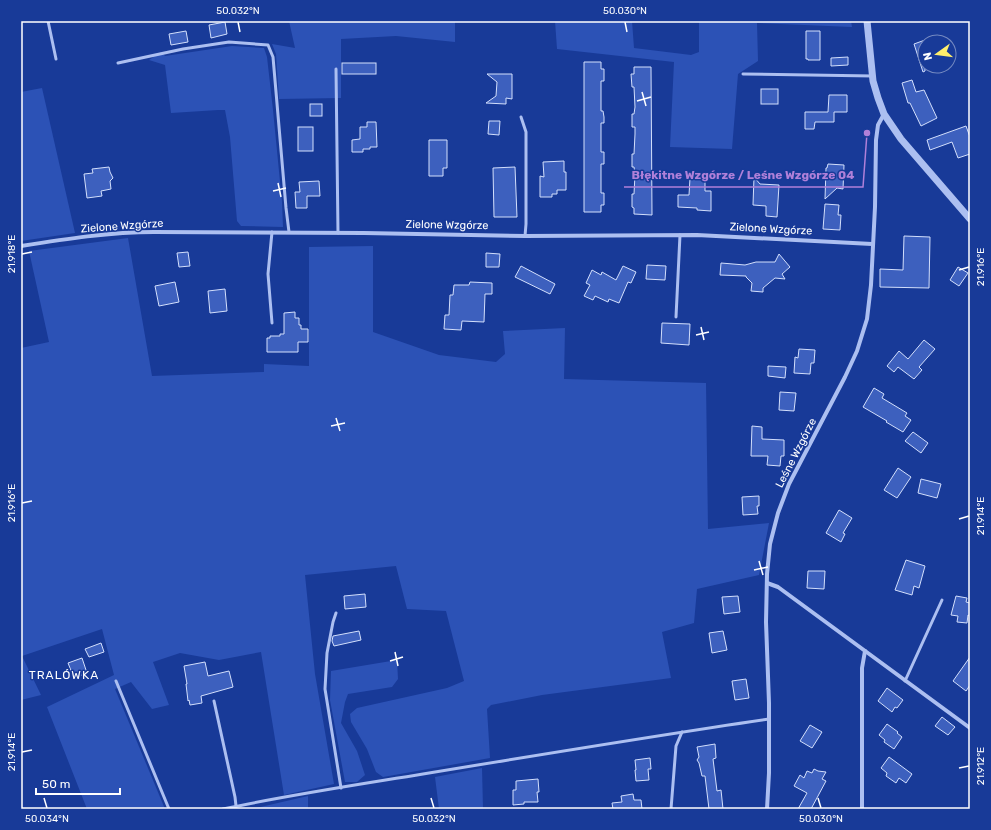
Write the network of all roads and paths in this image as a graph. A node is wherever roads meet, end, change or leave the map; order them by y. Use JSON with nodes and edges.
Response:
{"nodes":[{"id":1,"x":48,"y":21,"type":"edge"},
{"id":2,"x":867,"y":21,"type":"edge"},
{"id":3,"x":56,"y":59,"type":"dead end"},
{"id":4,"x":118,"y":63,"type":"dead end"},
{"id":5,"x":336,"y":69,"type":"dead end"},
{"id":6,"x":743,"y":74,"type":"dead end"},
{"id":7,"x":873,"y":76,"type":"junction"},
{"id":8,"x":884,"y":114,"type":"junction"},
{"id":9,"x":521,"y":117,"type":"dead end"},
{"id":10,"x":969,"y":216,"type":"edge"},
{"id":11,"x":272,"y":232,"type":"junction"},
{"id":12,"x":289,"y":232,"type":"junction"},
{"id":13,"x":338,"y":233,"type":"junction"},
{"id":14,"x":680,"y":235,"type":"junction"},
{"id":15,"x":525,"y":236,"type":"junction"},
{"id":16,"x":872,"y":244,"type":"junction"},
{"id":17,"x":21,"y":246,"type":"edge"},
{"id":18,"x":676,"y":317,"type":"dead end"},
{"id":19,"x":272,"y":324,"type":"dead end"},
{"id":20,"x":767,"y":583,"type":"junction"},
{"id":21,"x":942,"y":600,"type":"dead end"},
{"id":22,"x":336,"y":613,"type":"dead end"},
{"id":23,"x":865,"y":651,"type":"junction"},
{"id":24,"x":116,"y":681,"type":"dead end"},
{"id":25,"x":905,"y":681,"type":"junction"},
{"id":26,"x":214,"y":701,"type":"dead end"},
{"id":27,"x":769,"y":719,"type":"junction"},
{"id":28,"x":970,"y":728,"type":"edge"},
{"id":29,"x":682,"y":732,"type":"junction"},
{"id":30,"x":342,"y":788,"type":"junction"},
{"id":31,"x":236,"y":806,"type":"junction"},
{"id":32,"x":169,"y":809,"type":"edge"},
{"id":33,"x":223,"y":809,"type":"edge"},
{"id":34,"x":670,"y":809,"type":"edge"},
{"id":35,"x":767,"y":809,"type":"edge"},
{"id":36,"x":862,"y":809,"type":"edge"}],
"edges":[{"from":1,"to":3,"type":"lane"},
{"from":2,"to":7,"type":"street"},
{"from":4,"to":12,"type":"lane"},
{"from":5,"to":13,"type":"lane"},
{"from":6,"to":7,"type":"lane"},
{"from":7,"to":8,"type":"street"},
{"from":8,"to":10,"type":"street"},
{"from":8,"to":16,"type":"street","name":"Leśne Wzgórze"},
{"from":9,"to":15,"type":"lane"},
{"from":11,"to":12,"type":"street","name":"Zielone Wzgórze"},
{"from":11,"to":17,"type":"street","name":"Zielone Wzgórze"},
{"from":11,"to":19,"type":"lane"},
{"from":12,"to":13,"type":"street","name":"Zielone Wzgórze"},
{"from":13,"to":15,"type":"street","name":"Zielone Wzgórze"},
{"from":14,"to":15,"type":"street","name":"Zielone Wzgórze"},
{"from":14,"to":16,"type":"street","name":"Zielone Wzgórze"},
{"from":14,"to":18,"type":"lane"},
{"from":16,"to":20,"type":"street","name":"Leśne Wzgórze"},
{"from":20,"to":23,"type":"street"},
{"from":20,"to":27,"type":"street","name":"Leśne Wzgórze"},
{"from":21,"to":25,"type":"lane"},
{"from":22,"to":30,"type":"lane"},
{"from":23,"to":25,"type":"street"},
{"from":23,"to":36,"type":"street"},
{"from":24,"to":32,"type":"lane"},
{"from":25,"to":28,"type":"street"},
{"from":26,"to":31,"type":"lane"},
{"from":27,"to":29,"type":"lane"},
{"from":27,"to":35,"type":"street","name":"Leśne Wzgórze"},
{"from":29,"to":30,"type":"lane"},
{"from":29,"to":34,"type":"lane"},
{"from":30,"to":31,"type":"lane"},
{"from":31,"to":33,"type":"lane"}]}
